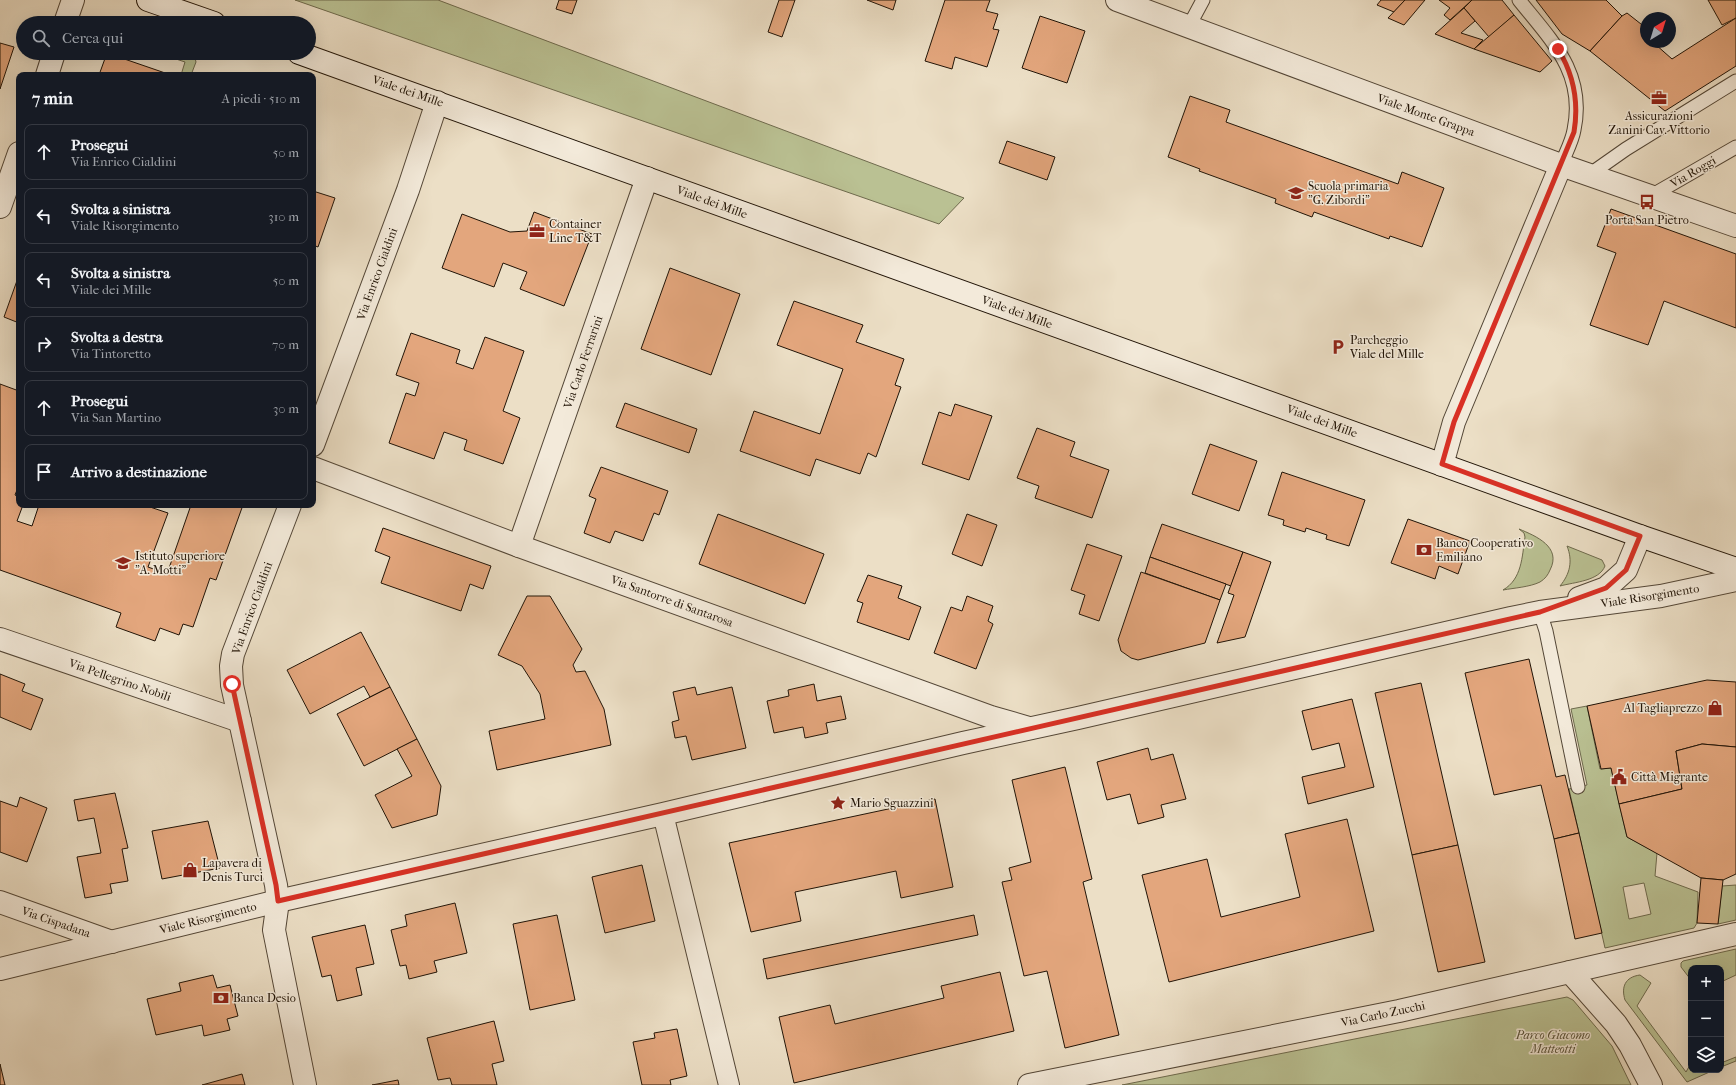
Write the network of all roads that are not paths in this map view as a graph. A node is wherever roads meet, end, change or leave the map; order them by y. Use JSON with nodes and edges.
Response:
{"nodes":[{"id":1,"x":73,"y":0,"type":"edge"},
{"id":2,"x":148,"y":0,"type":"edge"},
{"id":3,"x":1117,"y":0,"type":"edge"},
{"id":4,"x":1202,"y":0,"type":"edge"},
{"id":5,"x":1519,"y":0,"type":"edge"},
{"id":6,"x":1150,"y":6,"type":"edge"},
{"id":7,"x":67,"y":16,"type":"edge"},
{"id":8,"x":194,"y":16,"type":"edge"},
{"id":9,"x":1189,"y":26,"type":"junction"},
{"id":10,"x":316,"y":59,"type":"edge"},
{"id":11,"x":52,"y":60,"type":"edge"},
{"id":12,"x":48,"y":72,"type":"edge"},
{"id":13,"x":1736,"y":80,"type":"edge"},
{"id":14,"x":437,"y":102,"type":"junction"},
{"id":15,"x":1736,"y":147,"type":"edge"},
{"id":16,"x":16,"y":162,"type":"edge"},
{"id":17,"x":1561,"y":165,"type":"junction"},
{"id":18,"x":1589,"y":175,"type":"junction"},
{"id":19,"x":647,"y":178,"type":"junction"},
{"id":20,"x":1651,"y":196,"type":"junction"},
{"id":21,"x":0,"y":207,"type":"edge"},
{"id":22,"x":1736,"y":226,"type":"edge"},
{"id":23,"x":316,"y":437,"type":"edge"},
{"id":24,"x":1442,"y":464,"type":"junction"},
{"id":25,"x":316,"y":469,"type":"edge"},
{"id":26,"x":289,"y":508,"type":"edge"},
{"id":27,"x":1640,"y":536,"type":"junction"},
{"id":28,"x":519,"y":546,"type":"junction"},
{"id":29,"x":1736,"y":569,"type":"edge"},
{"id":30,"x":1736,"y":580,"type":"edge"},
{"id":31,"x":1540,"y":612,"type":"junction"},
{"id":32,"x":0,"y":639,"type":"edge"},
{"id":33,"x":240,"y":721,"type":"junction"},
{"id":34,"x":1032,"y":728,"type":"junction"},
{"id":35,"x":1578,"y":787,"type":"dead end"},
{"id":36,"x":663,"y":814,"type":"junction"},
{"id":37,"x":278,"y":901,"type":"junction"},
{"id":38,"x":0,"y":902,"type":"edge"},
{"id":39,"x":1736,"y":934,"type":"edge"},
{"id":40,"x":112,"y":942,"type":"junction"},
{"id":41,"x":0,"y":969,"type":"edge"},
{"id":42,"x":1570,"y":972,"type":"junction"},
{"id":43,"x":305,"y":1085,"type":"edge"},
{"id":44,"x":729,"y":1085,"type":"edge"},
{"id":45,"x":1029,"y":1085,"type":"edge"},
{"id":46,"x":1651,"y":1085,"type":"edge"}],
"edges":[{"from":1,"to":7,"type":"street"},
{"from":2,"to":8,"type":"street"},
{"from":3,"to":6,"type":"street","name":"Viale Monte Grappa"},
{"from":4,"to":9,"type":"lane"},
{"from":5,"to":17,"type":"lane"},
{"from":6,"to":9,"type":"street","name":"Viale Monte Grappa"},
{"from":9,"to":17,"type":"street","name":"Viale Monte Grappa"},
{"from":10,"to":14,"type":"street","name":"Viale dei Mille"},
{"from":11,"to":12,"type":"street"},
{"from":13,"to":18,"type":"lane"},
{"from":14,"to":19,"type":"street","name":"Viale dei Mille"},
{"from":14,"to":23,"type":"street","name":"Via Enrico Cialdini"},
{"from":15,"to":20,"type":"lane","name":"Via Roggi"},
{"from":16,"to":21,"type":"street"},
{"from":17,"to":18,"type":"street","name":"Viale Monte Grappa"},
{"from":17,"to":24,"type":"street"},
{"from":18,"to":20,"type":"street","name":"Viale Monte Grappa"},
{"from":19,"to":24,"type":"street","name":"Viale dei Mille"},
{"from":19,"to":28,"type":"street","name":"Via Carlo Ferrarini"},
{"from":20,"to":22,"type":"street","name":"Viale Monte Grappa"},
{"from":24,"to":27,"type":"street","name":"Viale dei Mille"},
{"from":25,"to":28,"type":"street","name":"Via Santorre di Santarosa"},
{"from":26,"to":33,"type":"street","name":"Via Enrico Cialdini"},
{"from":27,"to":29,"type":"street","name":"Viale dei Mille"},
{"from":27,"to":31,"type":"street","name":"Viale Risorgimento"},
{"from":28,"to":34,"type":"street","name":"Via Santorre di Santarosa"},
{"from":30,"to":31,"type":"street","name":"Viale Risorgimento"},
{"from":31,"to":34,"type":"street","name":"Viale Risorgimento"},
{"from":31,"to":35,"type":"lane"},
{"from":32,"to":33,"type":"street","name":"Via Pellegrino Nobili"},
{"from":33,"to":37,"type":"street","name":"Via Enrico Cialdini"},
{"from":34,"to":36,"type":"street","name":"Viale Risorgimento"},
{"from":36,"to":37,"type":"street","name":"Viale Risorgimento"},
{"from":36,"to":44,"type":"street"},
{"from":37,"to":40,"type":"street","name":"Viale Risorgimento"},
{"from":37,"to":43,"type":"street","name":"Via Enrico Cialdini"},
{"from":38,"to":40,"type":"street","name":"Via Cispadana"},
{"from":39,"to":42,"type":"street","name":"Via Carlo Zucchi"},
{"from":40,"to":41,"type":"street","name":"Viale Risorgimento"},
{"from":42,"to":45,"type":"street","name":"Via Carlo Zucchi"},
{"from":42,"to":46,"type":"street"}]}
